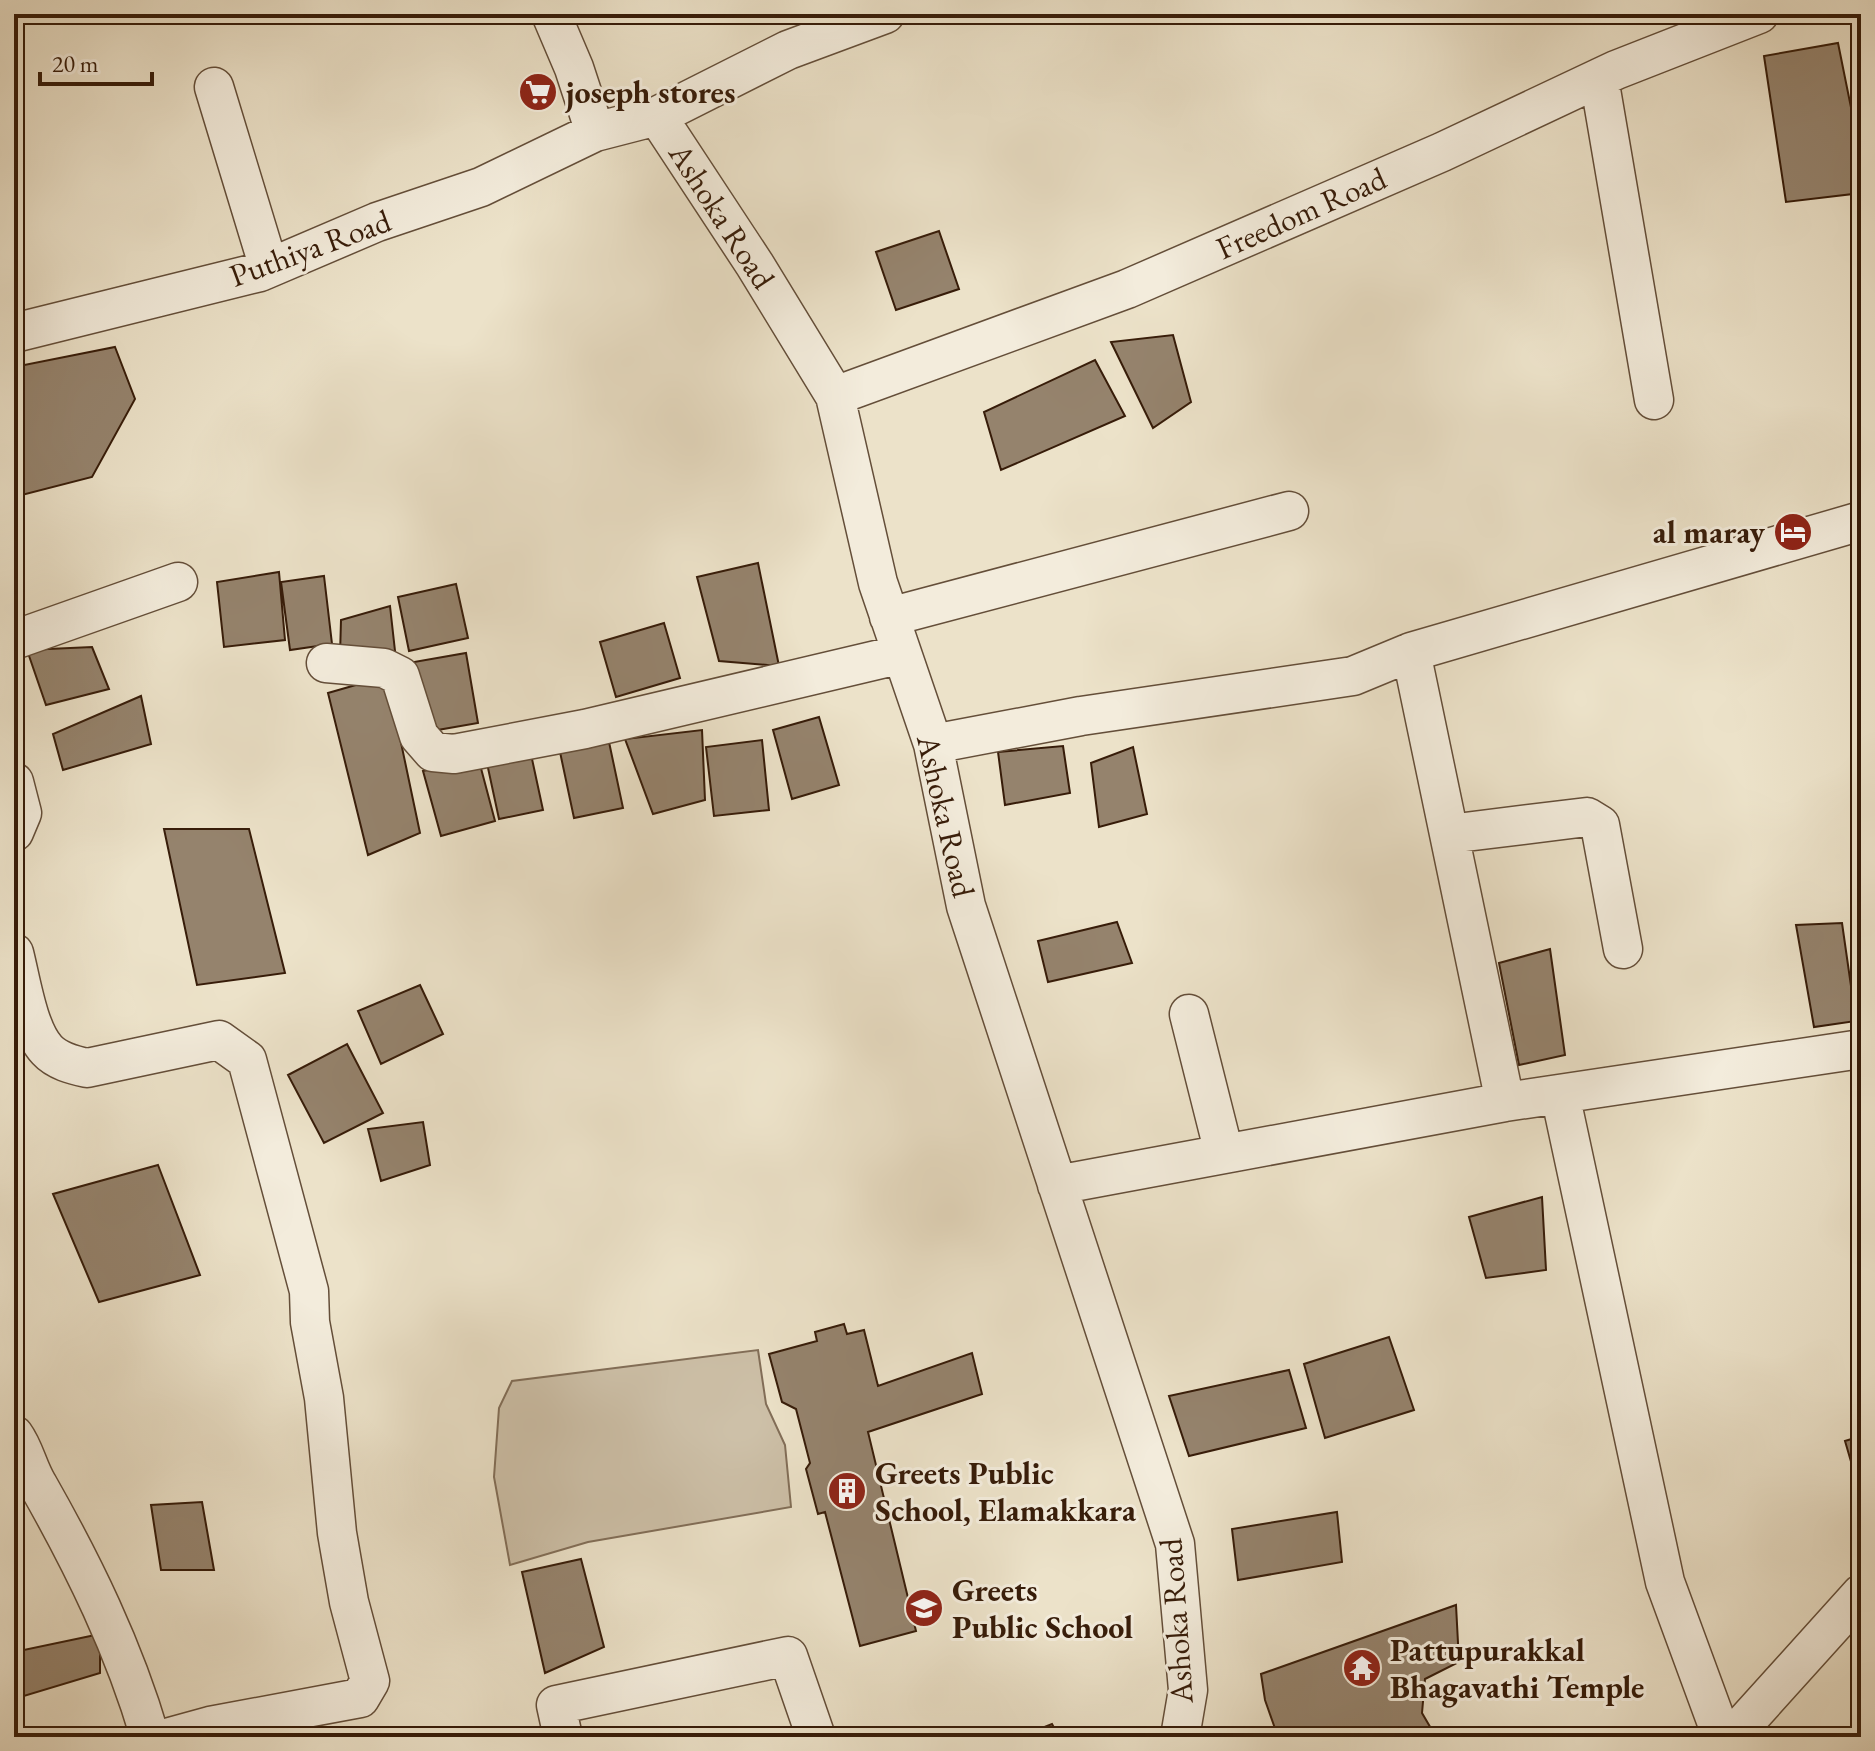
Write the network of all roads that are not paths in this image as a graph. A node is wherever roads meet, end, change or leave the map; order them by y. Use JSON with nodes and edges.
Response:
{"nodes":[{"id":1,"x":551,"y":14,"type":"edge"},
{"id":2,"x":885,"y":14,"type":"edge"},
{"id":3,"x":1759,"y":14,"type":"edge"},
{"id":4,"x":1715,"y":22,"type":"edge"},
{"id":5,"x":1599,"y":78,"type":"junction"},
{"id":6,"x":214,"y":87,"type":"dead end"},
{"id":7,"x":657,"y":116,"type":"junction"},
{"id":8,"x":595,"y":132,"type":"junction"},
{"id":9,"x":269,"y":268,"type":"junction"},
{"id":10,"x":14,"y":333,"type":"edge"},
{"id":11,"x":835,"y":396,"type":"junction"},
{"id":12,"x":1654,"y":400,"type":"dead end"},
{"id":13,"x":1289,"y":511,"type":"dead end"},
{"id":14,"x":1861,"y":521,"type":"edge"},
{"id":15,"x":178,"y":582,"type":"dead end"},
{"id":16,"x":889,"y":617,"type":"junction"},
{"id":17,"x":14,"y":640,"type":"edge"},
{"id":18,"x":1411,"y":652,"type":"junction"},
{"id":19,"x":902,"y":654,"type":"junction"},
{"id":20,"x":326,"y":663,"type":"dead end"},
{"id":21,"x":933,"y":744,"type":"junction"},
{"id":22,"x":14,"y":782,"type":"edge"},
{"id":23,"x":14,"y":832,"type":"edge"},
{"id":24,"x":1449,"y":834,"type":"junction"},
{"id":25,"x":1623,"y":949,"type":"dead end"},
{"id":26,"x":14,"y":953,"type":"edge"},
{"id":27,"x":1189,"y":1014,"type":"dead end"},
{"id":28,"x":1861,"y":1049,"type":"edge"},
{"id":29,"x":1560,"y":1094,"type":"junction"},
{"id":30,"x":1505,"y":1102,"type":"junction"},
{"id":31,"x":1224,"y":1153,"type":"junction"},
{"id":32,"x":1057,"y":1185,"type":"junction"},
{"id":33,"x":18,"y":1450,"type":"edge"},
{"id":34,"x":1861,"y":1594,"type":"edge"},
{"id":35,"x":150,"y":1737,"type":"edge"},
{"id":36,"x":170,"y":1737,"type":"edge"},
{"id":37,"x":563,"y":1737,"type":"edge"},
{"id":38,"x":816,"y":1737,"type":"edge"},
{"id":39,"x":1180,"y":1737,"type":"edge"},
{"id":40,"x":1722,"y":1737,"type":"edge"},
{"id":41,"x":1732,"y":1737,"type":"edge"}],
"edges":[{"from":1,"to":8,"type":"street"},
{"from":2,"to":7,"type":"street"},
{"from":3,"to":4,"type":"street","name":"Freedom Road"},
{"from":4,"to":5,"type":"street","name":"Freedom Road"},
{"from":5,"to":11,"type":"street","name":"Freedom Road"},
{"from":5,"to":12,"type":"street"},
{"from":6,"to":9,"type":"street"},
{"from":7,"to":8,"type":"street","name":"Ashoka Road"},
{"from":7,"to":11,"type":"street","name":"Ashoka Road"},
{"from":8,"to":9,"type":"street","name":"Puthiya Road"},
{"from":9,"to":10,"type":"street","name":"Puthiya Road"},
{"from":11,"to":16,"type":"street","name":"Ashoka Road"},
{"from":13,"to":16,"type":"street"},
{"from":14,"to":18,"type":"street"},
{"from":15,"to":17,"type":"street"},
{"from":16,"to":19,"type":"street","name":"Ashoka Road"},
{"from":18,"to":21,"type":"street"},
{"from":18,"to":24,"type":"street"},
{"from":19,"to":20,"type":"street"},
{"from":19,"to":21,"type":"street","name":"Ashoka Road"},
{"from":21,"to":32,"type":"street","name":"Ashoka Road"},
{"from":22,"to":23,"type":"street"},
{"from":24,"to":25,"type":"street"},
{"from":24,"to":30,"type":"street"},
{"from":26,"to":36,"type":"street"},
{"from":27,"to":31,"type":"street"},
{"from":28,"to":29,"type":"street"},
{"from":29,"to":30,"type":"street"},
{"from":29,"to":40,"type":"street"},
{"from":30,"to":31,"type":"street"},
{"from":31,"to":32,"type":"street"},
{"from":32,"to":39,"type":"street","name":"Ashoka Road"},
{"from":33,"to":35,"type":"street"},
{"from":34,"to":41,"type":"street"},
{"from":37,"to":38,"type":"street"}]}
